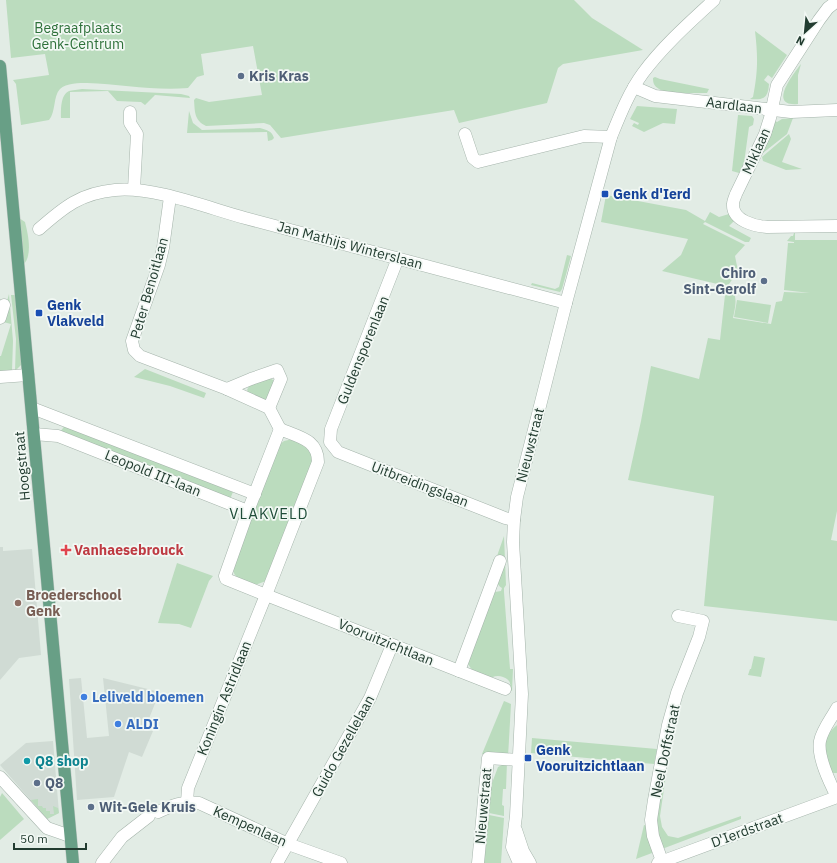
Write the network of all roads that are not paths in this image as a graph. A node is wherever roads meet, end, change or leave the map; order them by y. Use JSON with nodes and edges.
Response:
{"nodes":[{"id":1,"x":711,"y":1,"type":"edge"},
{"id":2,"x":837,"y":1,"type":"edge"},
{"id":3,"x":0,"y":66,"type":"edge"},
{"id":4,"x":634,"y":87,"type":"junction"},
{"id":5,"x":772,"y":109,"type":"junction"},
{"id":6,"x":837,"y":110,"type":"edge"},
{"id":7,"x":130,"y":112,"type":"dead end"},
{"id":8,"x":465,"y":134,"type":"dead end"},
{"id":9,"x":611,"y":137,"type":"junction"},
{"id":10,"x":134,"y":189,"type":"junction"},
{"id":11,"x":170,"y":197,"type":"junction"},
{"id":12,"x":837,"y":226,"type":"edge"},
{"id":13,"x":39,"y":229,"type":"dead end"},
{"id":14,"x":398,"y":258,"type":"junction"},
{"id":15,"x":566,"y":303,"type":"junction"},
{"id":16,"x":4,"y":305,"type":"dead end"},
{"id":17,"x":0,"y":318,"type":"edge"},
{"id":18,"x":28,"y":375,"type":"junction"},
{"id":19,"x":0,"y":376,"type":"edge"},
{"id":20,"x":227,"y":389,"type":"junction"},
{"id":21,"x":32,"y":408,"type":"junction"},
{"id":22,"x":269,"y":408,"type":"junction"},
{"id":23,"x":64,"y":420,"type":"junction"},
{"id":24,"x":280,"y":429,"type":"junction"},
{"id":25,"x":34,"y":434,"type":"junction"},
{"id":26,"x":58,"y":436,"type":"junction"},
{"id":27,"x":330,"y":442,"type":"joint"},
{"id":28,"x":254,"y":494,"type":"junction"},
{"id":29,"x":248,"y":512,"type":"junction"},
{"id":30,"x":514,"y":520,"type":"junction"},
{"id":31,"x":500,"y":561,"type":"dead end"},
{"id":32,"x":266,"y":594,"type":"junction"},
{"id":33,"x":678,"y":616,"type":"dead end"},
{"id":34,"x":392,"y":645,"type":"junction"},
{"id":35,"x":459,"y":671,"type":"junction"},
{"id":36,"x":505,"y":689,"type":"dead end"},
{"id":37,"x":837,"y":708,"type":"edge"},
{"id":38,"x":519,"y":760,"type":"junction"},
{"id":39,"x":0,"y":777,"type":"edge"},
{"id":40,"x":837,"y":797,"type":"edge"},
{"id":41,"x":187,"y":802,"type":"junction"},
{"id":42,"x":515,"y":829,"type":"junction"},
{"id":43,"x":70,"y":836,"type":"junction"},
{"id":44,"x":288,"y":844,"type":"junction"},
{"id":45,"x":660,"y":862,"type":"edge"},
{"id":46,"x":73,"y":863,"type":"edge"},
{"id":47,"x":102,"y":863,"type":"edge"},
{"id":48,"x":277,"y":863,"type":"edge"},
{"id":49,"x":341,"y":863,"type":"edge"},
{"id":50,"x":478,"y":863,"type":"edge"},
{"id":51,"x":519,"y":863,"type":"edge"},
{"id":52,"x":530,"y":863,"type":"edge"}],
"edges":[{"from":1,"to":4,"type":"street","name":"Nieuwstraat"},
{"from":2,"to":5,"type":"street","name":"Miklaan"},
{"from":3,"to":18,"type":"main road","name":"Hoogstraat"},
{"from":4,"to":5,"type":"street","name":"Aardlaan"},
{"from":4,"to":9,"type":"street","name":"Nieuwstraat"},
{"from":5,"to":6,"type":"street","name":"Aardlaan"},
{"from":5,"to":12,"type":"street","name":"Miklaan"},
{"from":7,"to":10,"type":"street"},
{"from":8,"to":9,"type":"street"},
{"from":9,"to":15,"type":"street","name":"Nieuwstraat"},
{"from":10,"to":11,"type":"street","name":"Jan Mathijs Winterslaan"},
{"from":10,"to":13,"type":"street","name":"Jan Mathijs Winterslaan"},
{"from":11,"to":14,"type":"street","name":"Jan Mathijs Winterslaan"},
{"from":11,"to":20,"type":"street","name":"Peter Benoitlaan"},
{"from":14,"to":15,"type":"street","name":"Jan Mathijs Winterslaan"},
{"from":14,"to":27,"type":"street","name":"Guldensporenlaan"},
{"from":15,"to":30,"type":"street","name":"Nieuwstraat"},
{"from":16,"to":17,"type":"street"},
{"from":18,"to":19,"type":"street"},
{"from":18,"to":21,"type":"main road","name":"Hoogstraat"},
{"from":20,"to":22,"type":"street","name":"Peter Benoitlaan"},
{"from":20,"to":22,"type":"street"},
{"from":21,"to":23,"type":"street","name":"Leopold III-laan"},
{"from":21,"to":25,"type":"main road","name":"Hoogstraat"},
{"from":22,"to":24,"type":"street"},
{"from":23,"to":26,"type":"street"},
{"from":23,"to":28,"type":"street","name":"Leopold III-laan"},
{"from":24,"to":28,"type":"street"},
{"from":24,"to":32,"type":"street","name":"Koningin Astridlaan"},
{"from":25,"to":26,"type":"street","name":"Leopold III-laan"},
{"from":25,"to":43,"type":"main road","name":"Hoogstraat"},
{"from":26,"to":29,"type":"street","name":"Leopold III-laan"},
{"from":27,"to":30,"type":"street","name":"Uitbreidingslaan"},
{"from":28,"to":29,"type":"street"},
{"from":29,"to":32,"type":"street","name":"Vooruitzichtlaan"},
{"from":30,"to":38,"type":"street","name":"Nieuwstraat"},
{"from":31,"to":35,"type":"street"},
{"from":32,"to":34,"type":"street","name":"Vooruitzichtlaan"},
{"from":32,"to":41,"type":"street","name":"Koningin Astridlaan"},
{"from":33,"to":45,"type":"street","name":"Neel Doffstraat"},
{"from":34,"to":35,"type":"street","name":"Vooruitzichtlaan"},
{"from":34,"to":44,"type":"street","name":"Guido Gezellelaan"},
{"from":35,"to":36,"type":"street","name":"Vooruitzichtlaan"},
{"from":37,"to":40,"type":"street"},
{"from":38,"to":42,"type":"street","name":"Nieuwstraat"},
{"from":38,"to":50,"type":"street","name":"Nieuwstraat"},
{"from":39,"to":43,"type":"street"},
{"from":40,"to":45,"type":"street","name":"D'Ierdstraat"},
{"from":41,"to":44,"type":"street","name":"Kempenlaan"},
{"from":41,"to":47,"type":"street","name":"Kempenlaan"},
{"from":42,"to":51,"type":"street","name":"Nieuwstraat"},
{"from":42,"to":52,"type":"street","name":"Nieuwstraat"},
{"from":43,"to":46,"type":"main road","name":"Hoogstraat"},
{"from":44,"to":48,"type":"street","name":"Guido Gezellelaan"},
{"from":44,"to":49,"type":"street","name":"Kempenlaan"}]}
